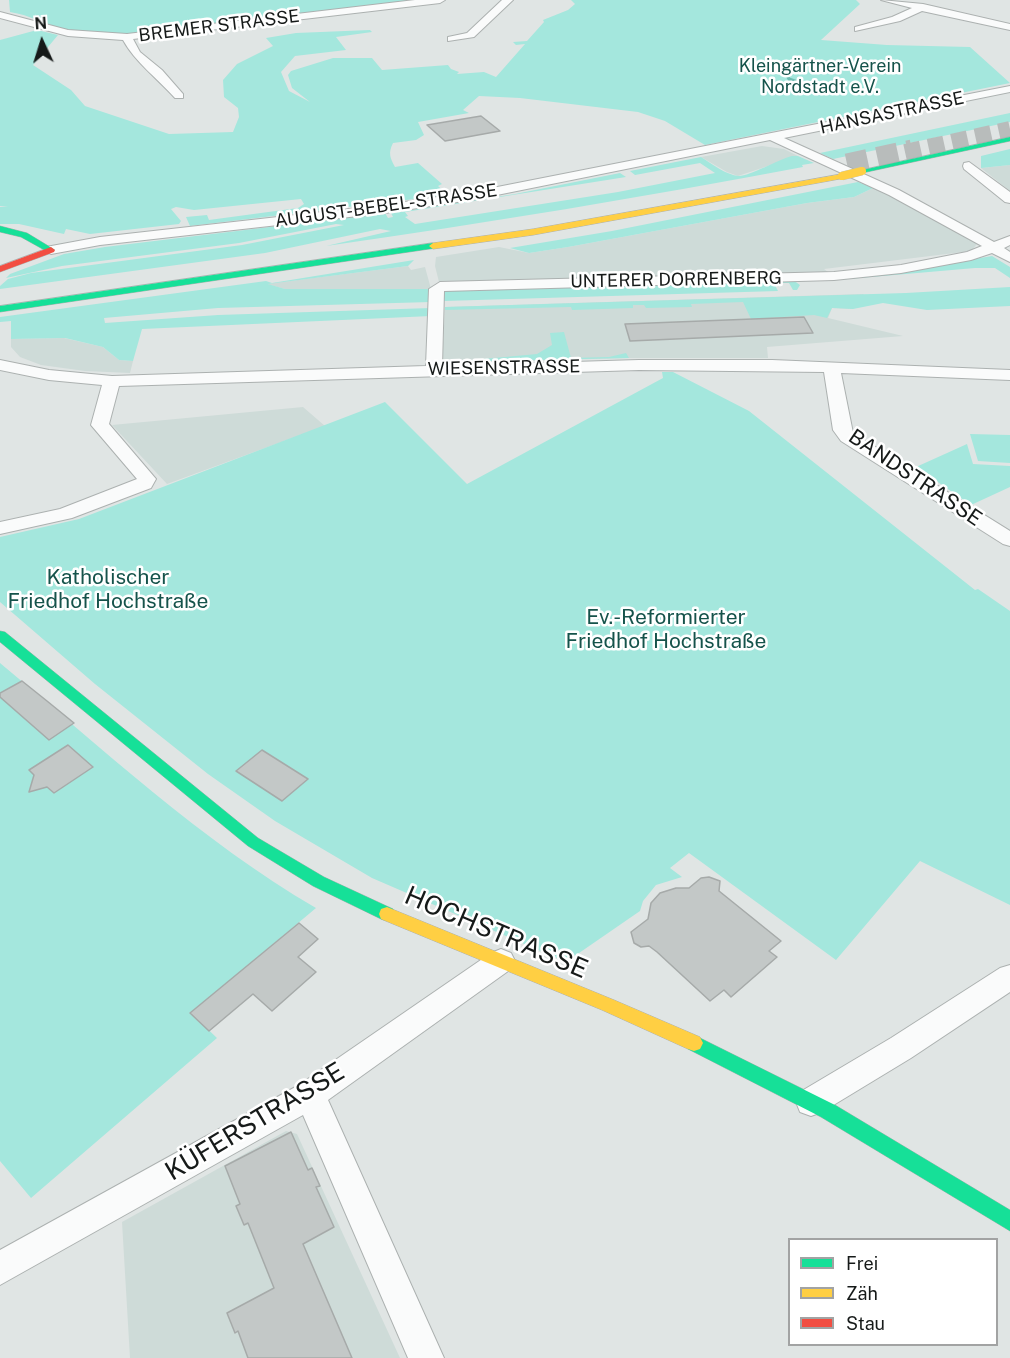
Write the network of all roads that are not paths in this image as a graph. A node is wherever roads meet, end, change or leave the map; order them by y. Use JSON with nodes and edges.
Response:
{"nodes":[{"id":1,"x":440,"y":0,"type":"edge"},
{"id":2,"x":508,"y":0,"type":"edge"},
{"id":3,"x":886,"y":0,"type":"edge"},
{"id":4,"x":938,"y":0,"type":"edge"},
{"id":5,"x":922,"y":8,"type":"junction"},
{"id":6,"x":0,"y":15,"type":"edge"},
{"id":7,"x":1010,"y":27,"type":"edge"},
{"id":8,"x":859,"y":29,"type":"dead end"},
{"id":9,"x":127,"y":37,"type":"junction"},
{"id":10,"x":452,"y":39,"type":"dead end"},
{"id":11,"x":1010,"y":89,"type":"edge"},
{"id":12,"x":179,"y":96,"type":"dead end"},
{"id":13,"x":773,"y":137,"type":"junction"},
{"id":14,"x":1010,"y":139,"type":"edge"},
{"id":15,"x":969,"y":166,"type":"dead end"},
{"id":16,"x":845,"y":170,"type":"junction"},
{"id":17,"x":1010,"y":199,"type":"edge"},
{"id":18,"x":0,"y":229,"type":"edge"},
{"id":19,"x":1010,"y":240,"type":"edge"},
{"id":20,"x":993,"y":247,"type":"junction"},
{"id":21,"x":51,"y":250,"type":"junction"},
{"id":22,"x":1010,"y":258,"type":"edge"},
{"id":23,"x":0,"y":269,"type":"edge"},
{"id":24,"x":0,"y":297,"type":"edge"},
{"id":25,"x":0,"y":309,"type":"edge"},
{"id":26,"x":0,"y":365,"type":"edge"},
{"id":27,"x":832,"y":368,"type":"junction"},
{"id":28,"x":434,"y":369,"type":"junction"},
{"id":29,"x":1010,"y":375,"type":"edge"},
{"id":30,"x":112,"y":381,"type":"junction"},
{"id":31,"x":0,"y":528,"type":"edge"},
{"id":32,"x":1010,"y":540,"type":"edge"},
{"id":33,"x":0,"y":635,"type":"edge"},
{"id":34,"x":501,"y":961,"type":"junction"},
{"id":35,"x":1010,"y":977,"type":"edge"},
{"id":36,"x":310,"y":1095,"type":"junction"},
{"id":37,"x":811,"y":1102,"type":"junction"},
{"id":38,"x":1002,"y":1209,"type":"edge"},
{"id":39,"x":0,"y":1268,"type":"edge"},
{"id":40,"x":426,"y":1358,"type":"edge"}],
"edges":[{"from":1,"to":9,"type":"street","name":"BREMER STRASSE"},
{"from":2,"to":10,"type":"street"},
{"from":3,"to":5,"type":"street"},
{"from":4,"to":5,"type":"street"},
{"from":5,"to":7,"type":"street"},
{"from":5,"to":8,"type":"street"},
{"from":6,"to":9,"type":"street","name":"BREMER STRASSE"},
{"from":9,"to":12,"type":"street"},
{"from":11,"to":13,"type":"street","name":"HANSASTRASSE"},
{"from":13,"to":20,"type":"street"},
{"from":13,"to":21,"type":"street","name":"AUGUST-BEBEL-STRASSE"},
{"from":14,"to":16,"type":"main road","bridge":true},
{"from":15,"to":17,"type":"street"},
{"from":16,"to":24,"type":"main road"},
{"from":16,"to":25,"type":"main road"},
{"from":18,"to":21,"type":"main road"},
{"from":19,"to":20,"type":"street","name":"UNTERER DORRENBERG"},
{"from":20,"to":22,"type":"street"},
{"from":20,"to":28,"type":"street","name":"UNTERER DORRENBERG"},
{"from":21,"to":23,"type":"main road","name":"AUGUST-BEBEL-STRASSE"},
{"from":26,"to":30,"type":"street","name":"WIESENSTRASSE"},
{"from":27,"to":28,"type":"street","name":"WIESENSTRASSE"},
{"from":27,"to":29,"type":"street","name":"WIESENSTRASSE"},
{"from":27,"to":32,"type":"street","name":"BANDSTRASSE"},
{"from":28,"to":30,"type":"street","name":"WIESENSTRASSE"},
{"from":30,"to":31,"type":"street"},
{"from":33,"to":34,"type":"main road","name":"HOCHSTRASSE"},
{"from":34,"to":36,"type":"street","name":"KÜFERSTRASSE"},
{"from":34,"to":37,"type":"main road","name":"HOCHSTRASSE"},
{"from":35,"to":37,"type":"street"},
{"from":36,"to":39,"type":"street","name":"KÜFERSTRASSE"},
{"from":36,"to":40,"type":"street"},
{"from":37,"to":38,"type":"main road","name":"HOCHSTRASSE"}]}
